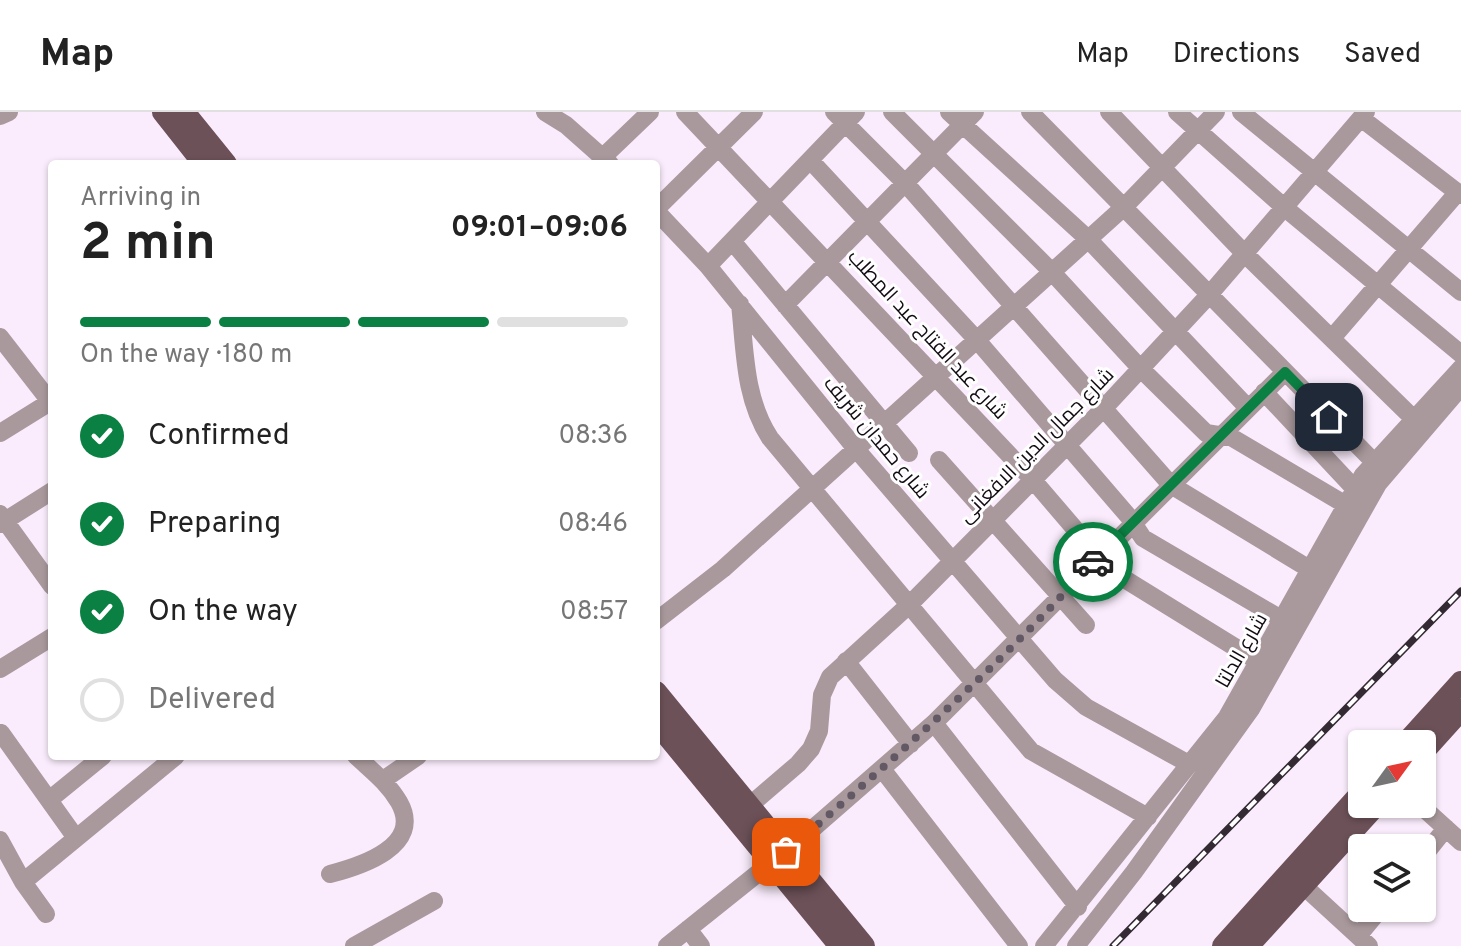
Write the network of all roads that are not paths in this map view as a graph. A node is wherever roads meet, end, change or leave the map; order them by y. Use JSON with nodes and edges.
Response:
{"nodes":[{"id":1,"x":9,"y":112,"type":"edge"},
{"id":2,"x":163,"y":112,"type":"edge"},
{"id":3,"x":184,"y":112,"type":"edge"},
{"id":4,"x":650,"y":112,"type":"edge"},
{"id":5,"x":685,"y":112,"type":"edge"},
{"id":6,"x":754,"y":112,"type":"edge"},
{"id":7,"x":892,"y":112,"type":"edge"},
{"id":8,"x":1030,"y":112,"type":"edge"},
{"id":9,"x":1109,"y":112,"type":"edge"},
{"id":10,"x":1177,"y":112,"type":"edge"},
{"id":11,"x":1216,"y":112,"type":"edge"},
{"id":12,"x":1241,"y":112,"type":"edge"},
{"id":13,"x":553,"y":114,"type":"edge"},
{"id":14,"x":1364,"y":115,"type":"edge"},
{"id":15,"x":0,"y":116,"type":"edge"},
{"id":16,"x":845,"y":116,"type":"edge"},
{"id":17,"x":963,"y":116,"type":"edge"},
{"id":18,"x":1198,"y":131,"type":"junction"},
{"id":19,"x":718,"y":147,"type":"junction"},
{"id":20,"x":934,"y":156,"type":"junction"},
{"id":21,"x":201,"y":160,"type":"edge"},
{"id":22,"x":223,"y":160,"type":"edge"},
{"id":23,"x":607,"y":160,"type":"edge"},
{"id":24,"x":810,"y":160,"type":"junction"},
{"id":25,"x":1162,"y":170,"type":"junction"},
{"id":26,"x":1315,"y":173,"type":"junction"},
{"id":27,"x":906,"y":184,"type":"junction"},
{"id":28,"x":1460,"y":194,"type":"edge"},
{"id":29,"x":771,"y":201,"type":"junction"},
{"id":30,"x":660,"y":206,"type":"edge"},
{"id":31,"x":1124,"y":207,"type":"junction"},
{"id":32,"x":1285,"y":208,"type":"junction"},
{"id":33,"x":660,"y":214,"type":"edge"},
{"id":34,"x":870,"y":221,"type":"junction"},
{"id":35,"x":1088,"y":239,"type":"junction"},
{"id":36,"x":732,"y":241,"type":"junction"},
{"id":37,"x":1409,"y":249,"type":"junction"},
{"id":38,"x":1244,"y":253,"type":"junction"},
{"id":39,"x":830,"y":261,"type":"junction"},
{"id":40,"x":708,"y":266,"type":"junction"},
{"id":41,"x":1051,"y":271,"type":"junction"},
{"id":42,"x":1378,"y":285,"type":"junction"},
{"id":43,"x":1461,"y":292,"type":"edge"},
{"id":44,"x":1209,"y":295,"type":"junction"},
{"id":45,"x":740,"y":304,"type":"junction"},
{"id":46,"x":785,"y":305,"type":"junction"},
{"id":47,"x":1013,"y":305,"type":"junction"},
{"id":48,"x":1176,"y":332,"type":"junction"},
{"id":49,"x":0,"y":337,"type":"edge"},
{"id":50,"x":1332,"y":338,"type":"junction"},
{"id":51,"x":976,"y":339,"type":"junction"},
{"id":52,"x":1461,"y":354,"type":"edge"},
{"id":53,"x":1461,"y":368,"type":"edge"},
{"id":54,"x":1141,"y":369,"type":"junction"},
{"id":55,"x":1285,"y":372,"type":"junction"},
{"id":56,"x":936,"y":376,"type":"junction"},
{"id":57,"x":1461,"y":387,"type":"edge"},
{"id":58,"x":1264,"y":392,"type":"junction"},
{"id":59,"x":48,"y":399,"type":"edge"},
{"id":60,"x":48,"y":405,"type":"edge"},
{"id":61,"x":1104,"y":408,"type":"junction"},
{"id":62,"x":1248,"y":408,"type":"junction"},
{"id":63,"x":884,"y":424,"type":"junction"},
{"id":64,"x":1419,"y":424,"type":"junction"},
{"id":65,"x":0,"y":433,"type":"edge"},
{"id":66,"x":1221,"y":436,"type":"junction"},
{"id":67,"x":1067,"y":445,"type":"junction"},
{"id":68,"x":856,"y":449,"type":"junction"},
{"id":69,"x":909,"y":453,"type":"dead end"},
{"id":70,"x":939,"y":460,"type":"dead end"},
{"id":71,"x":1374,"y":462,"type":"junction"},
{"id":72,"x":1033,"y":480,"type":"junction"},
{"id":73,"x":1171,"y":485,"type":"junction"},
{"id":74,"x":811,"y":489,"type":"junction"},
{"id":75,"x":48,"y":493,"type":"edge"},
{"id":76,"x":1351,"y":497,"type":"junction"},
{"id":77,"x":2,"y":520,"type":"edge"},
{"id":78,"x":993,"y":520,"type":"junction"},
{"id":79,"x":1133,"y":524,"type":"junction"},
{"id":80,"x":1098,"y":557,"type":"junction"},
{"id":81,"x":952,"y":561,"type":"junction"},
{"id":82,"x":1311,"y":570,"type":"junction"},
{"id":83,"x":48,"y":581,"type":"edge"},
{"id":84,"x":1061,"y":597,"type":"junction"},
{"id":85,"x":910,"y":604,"type":"junction"},
{"id":86,"x":660,"y":618,"type":"edge"},
{"id":87,"x":1283,"y":620,"type":"junction"},
{"id":88,"x":1086,"y":625,"type":"dead end"},
{"id":89,"x":48,"y":639,"type":"edge"},
{"id":90,"x":1021,"y":639,"type":"junction"},
{"id":91,"x":846,"y":661,"type":"junction"},
{"id":92,"x":1259,"y":662,"type":"junction"},
{"id":93,"x":0,"y":669,"type":"edge"},
{"id":94,"x":976,"y":682,"type":"junction"},
{"id":95,"x":1461,"y":682,"type":"edge"},
{"id":96,"x":660,"y":699,"type":"edge"},
{"id":97,"x":1461,"y":710,"type":"edge"},
{"id":98,"x":1239,"y":713,"type":"junction"},
{"id":99,"x":934,"y":723,"type":"junction"},
{"id":100,"x":660,"y":726,"type":"edge"},
{"id":101,"x":1418,"y":730,"type":"edge"},
{"id":102,"x":1,"y":733,"type":"edge"},
{"id":103,"x":1436,"y":738,"type":"edge"},
{"id":104,"x":911,"y":744,"type":"junction"},
{"id":105,"x":98,"y":760,"type":"edge"},
{"id":106,"x":171,"y":760,"type":"edge"},
{"id":107,"x":361,"y":760,"type":"edge"},
{"id":108,"x":412,"y":760,"type":"edge"},
{"id":109,"x":1198,"y":762,"type":"junction"},
{"id":110,"x":882,"y":769,"type":"junction"},
{"id":111,"x":386,"y":778,"type":"junction"},
{"id":112,"x":49,"y":800,"type":"junction"},
{"id":113,"x":749,"y":806,"type":"junction"},
{"id":114,"x":1348,"y":811,"type":"edge"},
{"id":115,"x":1148,"y":817,"type":"junction"},
{"id":116,"x":1362,"y":818,"type":"edge"},
{"id":117,"x":1435,"y":818,"type":"edge"},
{"id":118,"x":1446,"y":828,"type":"junction"},
{"id":119,"x":76,"y":838,"type":"junction"},
{"id":120,"x":0,"y":840,"type":"edge"},
{"id":121,"x":1436,"y":840,"type":"edge"},
{"id":122,"x":1461,"y":842,"type":"edge"},
{"id":123,"x":779,"y":857,"type":"junction"},
{"id":124,"x":330,"y":874,"type":"dead end"},
{"id":125,"x":1297,"y":880,"type":"junction"},
{"id":126,"x":23,"y":882,"type":"junction"},
{"id":127,"x":434,"y":901,"type":"dead end"},
{"id":128,"x":1078,"y":907,"type":"junction"},
{"id":129,"x":46,"y":914,"type":"dead end"},
{"id":130,"x":1374,"y":922,"type":"edge"},
{"id":131,"x":688,"y":929,"type":"junction"},
{"id":132,"x":1364,"y":941,"type":"edge"},
{"id":133,"x":354,"y":946,"type":"edge"},
{"id":134,"x":667,"y":946,"type":"edge"},
{"id":135,"x":701,"y":946,"type":"edge"},
{"id":136,"x":840,"y":946,"type":"edge"},
{"id":137,"x":864,"y":946,"type":"edge"},
{"id":138,"x":1019,"y":946,"type":"edge"},
{"id":139,"x":1044,"y":946,"type":"edge"},
{"id":140,"x":1076,"y":946,"type":"edge"},
{"id":141,"x":1223,"y":946,"type":"edge"},
{"id":142,"x":1248,"y":946,"type":"edge"}],
"edges":[{"from":1,"to":15,"type":"street"},
{"from":2,"to":21,"type":"main road"},
{"from":3,"to":22,"type":"main road"},
{"from":4,"to":23,"type":"street"},
{"from":5,"to":19,"type":"street","name":"شارع عبد الفتاح عبد المطلب"},
{"from":6,"to":19,"type":"street"},
{"from":7,"to":20,"type":"street"},
{"from":8,"to":31,"type":"street"},
{"from":9,"to":25,"type":"street"},
{"from":10,"to":18,"type":"street"},
{"from":11,"to":18,"type":"street"},
{"from":12,"to":26,"type":"street"},
{"from":13,"to":23,"type":"street"},
{"from":14,"to":26,"type":"street","name":"شارع جمال الدين الافغانى"},
{"from":14,"to":28,"type":"street"},
{"from":16,"to":24,"type":"street"},
{"from":16,"to":27,"type":"street"},
{"from":17,"to":20,"type":"street"},
{"from":17,"to":35,"type":"street"},
{"from":18,"to":25,"type":"street"},
{"from":18,"to":32,"type":"street"},
{"from":19,"to":29,"type":"street","name":"شارع عبد الفتاح عبد المطلب"},
{"from":19,"to":30,"type":"street"},
{"from":20,"to":27,"type":"street"},
{"from":20,"to":41,"type":"street"},
{"from":24,"to":29,"type":"street"},
{"from":24,"to":34,"type":"street"},
{"from":25,"to":31,"type":"street"},
{"from":25,"to":38,"type":"street"},
{"from":26,"to":32,"type":"street","name":"شارع جمال الدين الافغانى"},
{"from":26,"to":37,"type":"street"},
{"from":27,"to":34,"type":"street"},
{"from":27,"to":47,"type":"street"},
{"from":28,"to":37,"type":"street"},
{"from":29,"to":36,"type":"street"},
{"from":29,"to":39,"type":"street","name":"شارع عبد الفتاح عبد المطلب"},
{"from":31,"to":35,"type":"street"},
{"from":31,"to":44,"type":"street"},
{"from":32,"to":38,"type":"street","name":"شارع جمال الدين الافغانى"},
{"from":32,"to":42,"type":"street"},
{"from":33,"to":40,"type":"street","name":"شارع حمدان شريف"},
{"from":34,"to":39,"type":"street"},
{"from":34,"to":51,"type":"street"},
{"from":35,"to":41,"type":"street"},
{"from":35,"to":48,"type":"street"},
{"from":36,"to":40,"type":"street"},
{"from":36,"to":46,"type":"street"},
{"from":37,"to":42,"type":"street"},
{"from":37,"to":43,"type":"street"},
{"from":38,"to":44,"type":"street","name":"شارع جمال الدين الافغانى"},
{"from":38,"to":50,"type":"street"},
{"from":39,"to":46,"type":"street"},
{"from":39,"to":56,"type":"street","name":"شارع عبد الفتاح عبد المطلب"},
{"from":40,"to":45,"type":"street","name":"شارع حمدان شريف"},
{"from":41,"to":47,"type":"street"},
{"from":41,"to":54,"type":"street"},
{"from":42,"to":50,"type":"street"},
{"from":42,"to":52,"type":"street"},
{"from":44,"to":48,"type":"street","name":"شارع جمال الدين الافغانى"},
{"from":44,"to":55,"type":"street"},
{"from":45,"to":68,"type":"street","name":"شارع حمدان شريف"},
{"from":45,"to":74,"type":"street"},
{"from":46,"to":63,"type":"street"},
{"from":47,"to":51,"type":"street"},
{"from":47,"to":61,"type":"street"},
{"from":48,"to":54,"type":"street","name":"شارع جمال الدين الافغانى"},
{"from":48,"to":62,"type":"street"},
{"from":49,"to":59,"type":"street"},
{"from":50,"to":64,"type":"street"},
{"from":51,"to":56,"type":"street"},
{"from":51,"to":67,"type":"street"},
{"from":53,"to":64,"type":"street","name":"شارع الدلتا"},
{"from":54,"to":61,"type":"street","name":"شارع جمال الدين الافغانى"},
{"from":54,"to":66,"type":"street"},
{"from":55,"to":58,"type":"street"},
{"from":55,"to":71,"type":"street"},
{"from":56,"to":63,"type":"street"},
{"from":56,"to":72,"type":"street","name":"شارع عبد الفتاح عبد المطلب"},
{"from":57,"to":64,"type":"street","name":"شارع الدلتا"},
{"from":58,"to":62,"type":"street"},
{"from":58,"to":76,"type":"street"},
{"from":60,"to":65,"type":"street"},
{"from":61,"to":67,"type":"street","name":"شارع جمال الدين الافغانى"},
{"from":61,"to":73,"type":"street"},
{"from":62,"to":66,"type":"street"},
{"from":63,"to":68,"type":"street"},
{"from":63,"to":69,"type":"street"},
{"from":64,"to":71,"type":"street","name":"شارع الدلتا"},
{"from":64,"to":98,"type":"street","name":"شارع الدلتا"},
{"from":66,"to":73,"type":"street"},
{"from":66,"to":76,"type":"street"},
{"from":67,"to":72,"type":"street","name":"شارع جمال الدين الافغانى"},
{"from":67,"to":79,"type":"street"},
{"from":68,"to":74,"type":"street"},
{"from":68,"to":81,"type":"street","name":"شارع حمدان شريف"},
{"from":70,"to":78,"type":"street"},
{"from":71,"to":76,"type":"street","name":"شارع الدلتا"},
{"from":72,"to":78,"type":"street","name":"شارع جمال الدين الافغانى"},
{"from":72,"to":80,"type":"street","name":"شارع عبد الفتاح عبد المطلب"},
{"from":73,"to":79,"type":"street"},
{"from":73,"to":82,"type":"street"},
{"from":74,"to":85,"type":"street"},
{"from":74,"to":86,"type":"street"},
{"from":75,"to":77,"type":"street"},
{"from":76,"to":82,"type":"street","name":"شارع الدلتا"},
{"from":77,"to":83,"type":"street"},
{"from":78,"to":81,"type":"street","name":"شارع جمال الدين الافغانى"},
{"from":78,"to":84,"type":"street"},
{"from":79,"to":80,"type":"street"},
{"from":79,"to":87,"type":"street"},
{"from":80,"to":84,"type":"street"},
{"from":80,"to":92,"type":"street","name":"شارع عبد الفتاح عبد المطلب"},
{"from":81,"to":85,"type":"street","name":"شارع جمال الدين الافغانى"},
{"from":81,"to":90,"type":"street","name":"شارع حمدان شريف"},
{"from":82,"to":87,"type":"street","name":"شارع الدلتا"},
{"from":84,"to":88,"type":"street"},
{"from":84,"to":90,"type":"street"},
{"from":85,"to":91,"type":"street","name":"شارع جمال الدين الافغانى"},
{"from":85,"to":94,"type":"street"},
{"from":87,"to":92,"type":"street","name":"شارع الدلتا"},
{"from":89,"to":93,"type":"street"},
{"from":90,"to":94,"type":"street"},
{"from":90,"to":109,"type":"street","name":"شارع حمدان شريف"},
{"from":91,"to":104,"type":"street"},
{"from":91,"to":113,"type":"street","name":"شارع جمال الدين الافغانى"},
{"from":92,"to":98,"type":"street","name":"شارع الدلتا"},
{"from":94,"to":99,"type":"street"},
{"from":94,"to":115,"type":"street"},
{"from":95,"to":101,"type":"main road"},
{"from":96,"to":113,"type":"main road"},
{"from":97,"to":103,"type":"main road"},
{"from":98,"to":109,"type":"street","name":"شارع الدلتا"},
{"from":99,"to":104,"type":"street"},
{"from":99,"to":128,"type":"street"},
{"from":100,"to":123,"type":"main road"},
{"from":102,"to":112,"type":"street"},
{"from":104,"to":110,"type":"street"},
{"from":105,"to":112,"type":"street"},
{"from":106,"to":119,"type":"street"},
{"from":107,"to":111,"type":"street"},
{"from":108,"to":111,"type":"street"},
{"from":109,"to":115,"type":"street","name":"شارع الدلتا"},
{"from":109,"to":140,"type":"street","name":"شارع الدلتا"},
{"from":110,"to":123,"type":"street"},
{"from":110,"to":138,"type":"street"},
{"from":111,"to":124,"type":"street"},
{"from":112,"to":119,"type":"street"},
{"from":113,"to":123,"type":"main road"},
{"from":114,"to":125,"type":"main road"},
{"from":115,"to":128,"type":"street","name":"شارع الدلتا"},
{"from":116,"to":125,"type":"main road"},
{"from":117,"to":118,"type":"street"},
{"from":118,"to":121,"type":"street"},
{"from":118,"to":122,"type":"street"},
{"from":119,"to":126,"type":"street"},
{"from":120,"to":126,"type":"street"},
{"from":123,"to":131,"type":"street"},
{"from":123,"to":136,"type":"main road"},
{"from":123,"to":137,"type":"main road"},
{"from":125,"to":132,"type":"street"},
{"from":125,"to":141,"type":"main road"},
{"from":125,"to":142,"type":"main road"},
{"from":126,"to":129,"type":"street"},
{"from":127,"to":133,"type":"street"},
{"from":128,"to":139,"type":"street","name":"شارع الدلتا"},
{"from":130,"to":132,"type":"street"},
{"from":131,"to":134,"type":"street"},
{"from":131,"to":135,"type":"street"}]}
